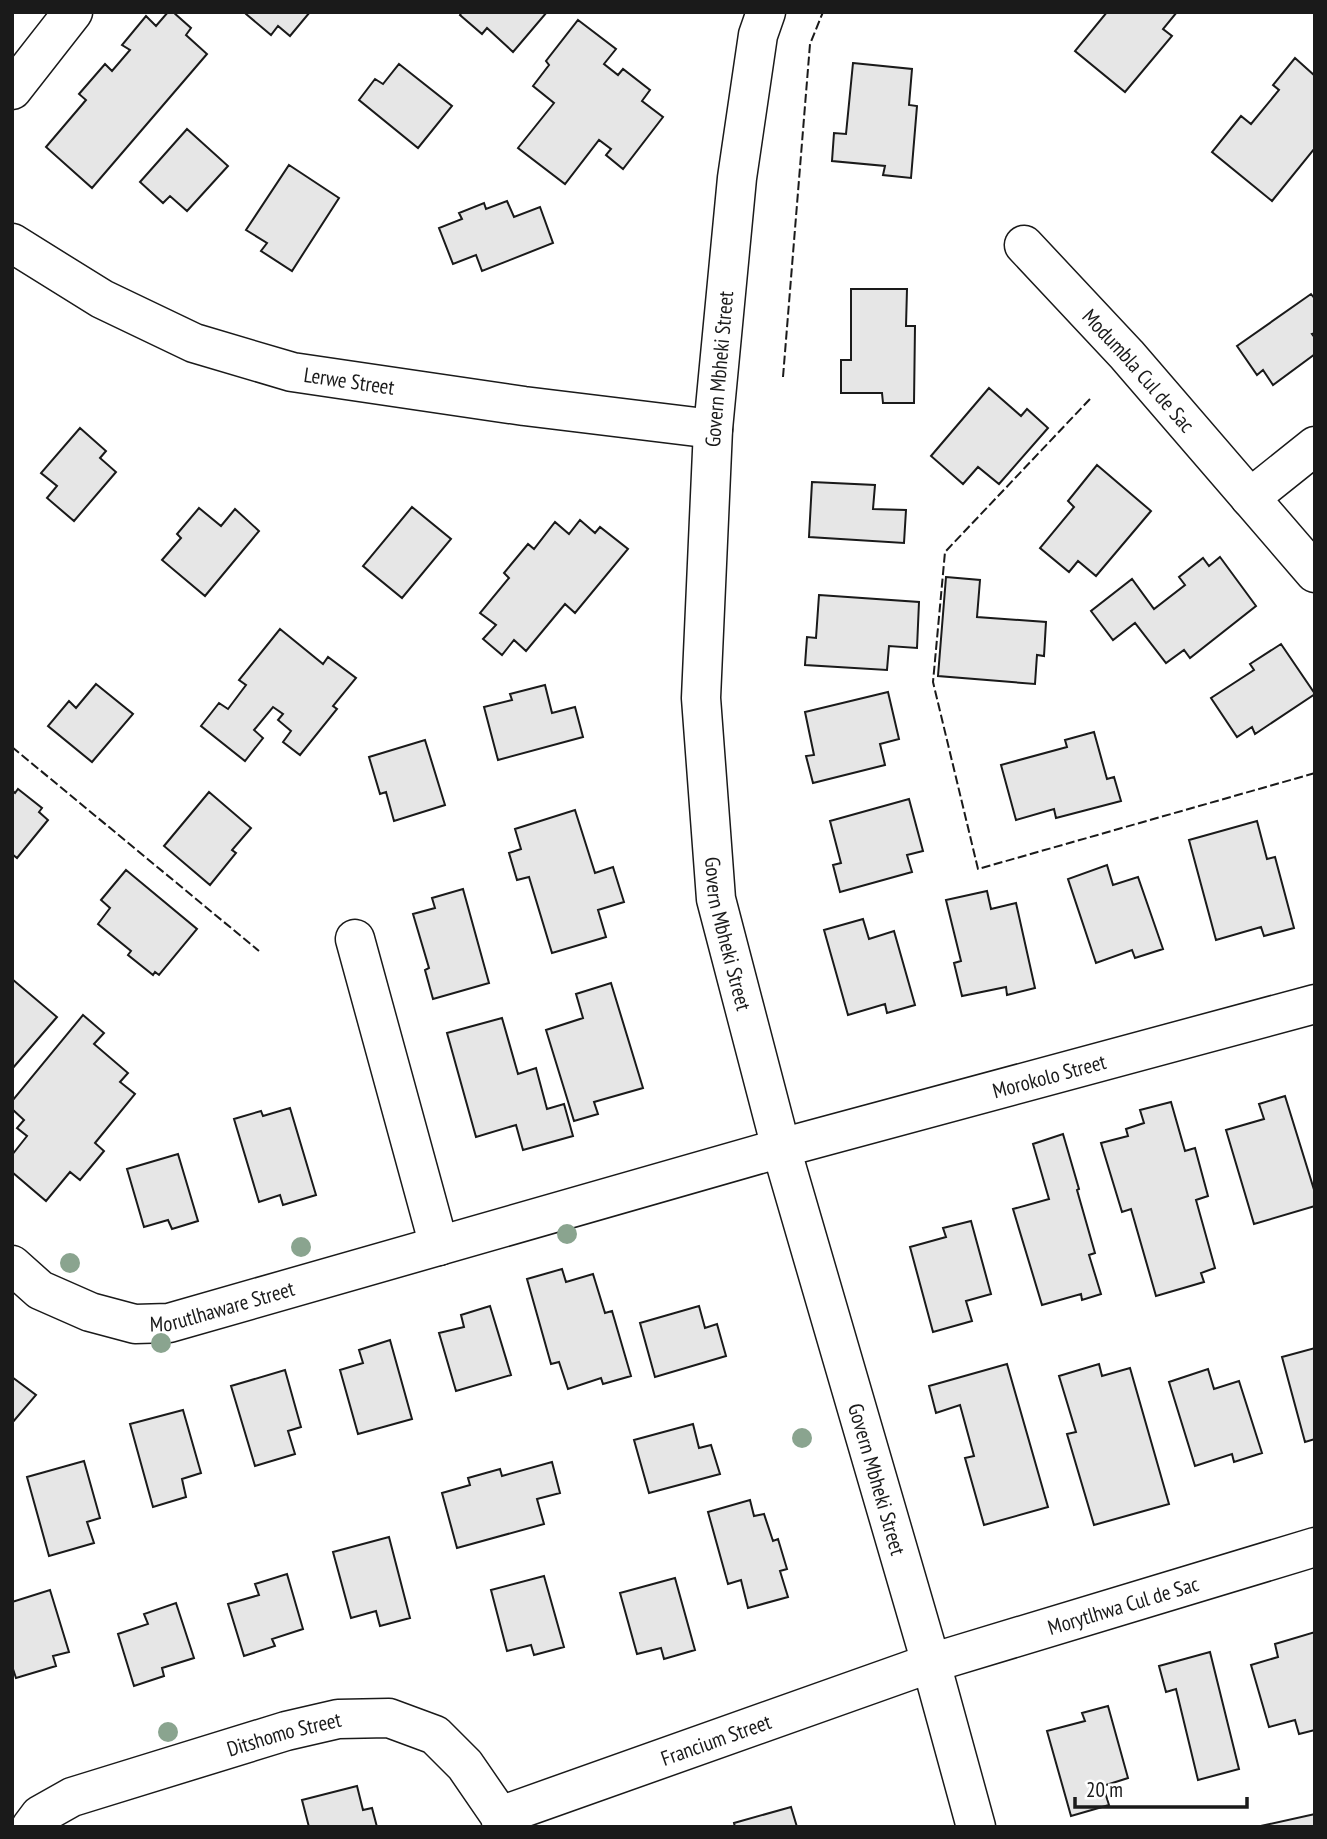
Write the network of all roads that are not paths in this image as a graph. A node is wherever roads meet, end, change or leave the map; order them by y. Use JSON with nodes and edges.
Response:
{"nodes":[{"id":1,"x":73,"y":12,"type":"edge"},
{"id":2,"x":766,"y":12,"type":"edge"},
{"id":3,"x":12,"y":90,"type":"edge"},
{"id":4,"x":12,"y":243,"type":"edge"},
{"id":5,"x":1024,"y":245,"type":"dead end"},
{"id":6,"x":713,"y":429,"type":"junction"},
{"id":7,"x":1315,"y":446,"type":"edge"},
{"id":8,"x":1250,"y":498,"type":"junction"},
{"id":9,"x":1315,"y":573,"type":"edge"},
{"id":10,"x":355,"y":939,"type":"dead end"},
{"id":11,"x":1315,"y":1004,"type":"edge"},
{"id":12,"x":781,"y":1148,"type":"junction"},
{"id":13,"x":439,"y":1246,"type":"junction"},
{"id":14,"x":12,"y":1265,"type":"edge"},
{"id":15,"x":1315,"y":1547,"type":"edge"},
{"id":16,"x":931,"y":1663,"type":"junction"},
{"id":17,"x":501,"y":1821,"type":"edge"},
{"id":18,"x":31,"y":1827,"type":"edge"},
{"id":19,"x":976,"y":1827,"type":"edge"}],
"edges":[{"from":1,"to":3,"type":"street"},
{"from":2,"to":6,"type":"street","name":"Govern Mbheki Street"},
{"from":4,"to":6,"type":"street","name":"Lerwe Street"},
{"from":5,"to":8,"type":"street","name":"Modumbla Cul de Sac"},
{"from":6,"to":12,"type":"street","name":"Govern Mbheki Street"},
{"from":7,"to":8,"type":"street"},
{"from":8,"to":9,"type":"street","name":"Modumbla Cul de Sac"},
{"from":10,"to":13,"type":"street"},
{"from":11,"to":12,"type":"street","name":"Morokolo Street"},
{"from":12,"to":13,"type":"street","name":"Morutlhaware Street"},
{"from":12,"to":16,"type":"street","name":"Govern Mbheki Street"},
{"from":13,"to":14,"type":"street","name":"Morutlhaware Street"},
{"from":15,"to":16,"type":"street","name":"Morytlhwa Cul de Sac"},
{"from":16,"to":17,"type":"street","name":"Francium Street"},
{"from":16,"to":19,"type":"street","name":"Govern Mbheki Street"},
{"from":17,"to":18,"type":"street","name":"Ditshomo Street"}]}
